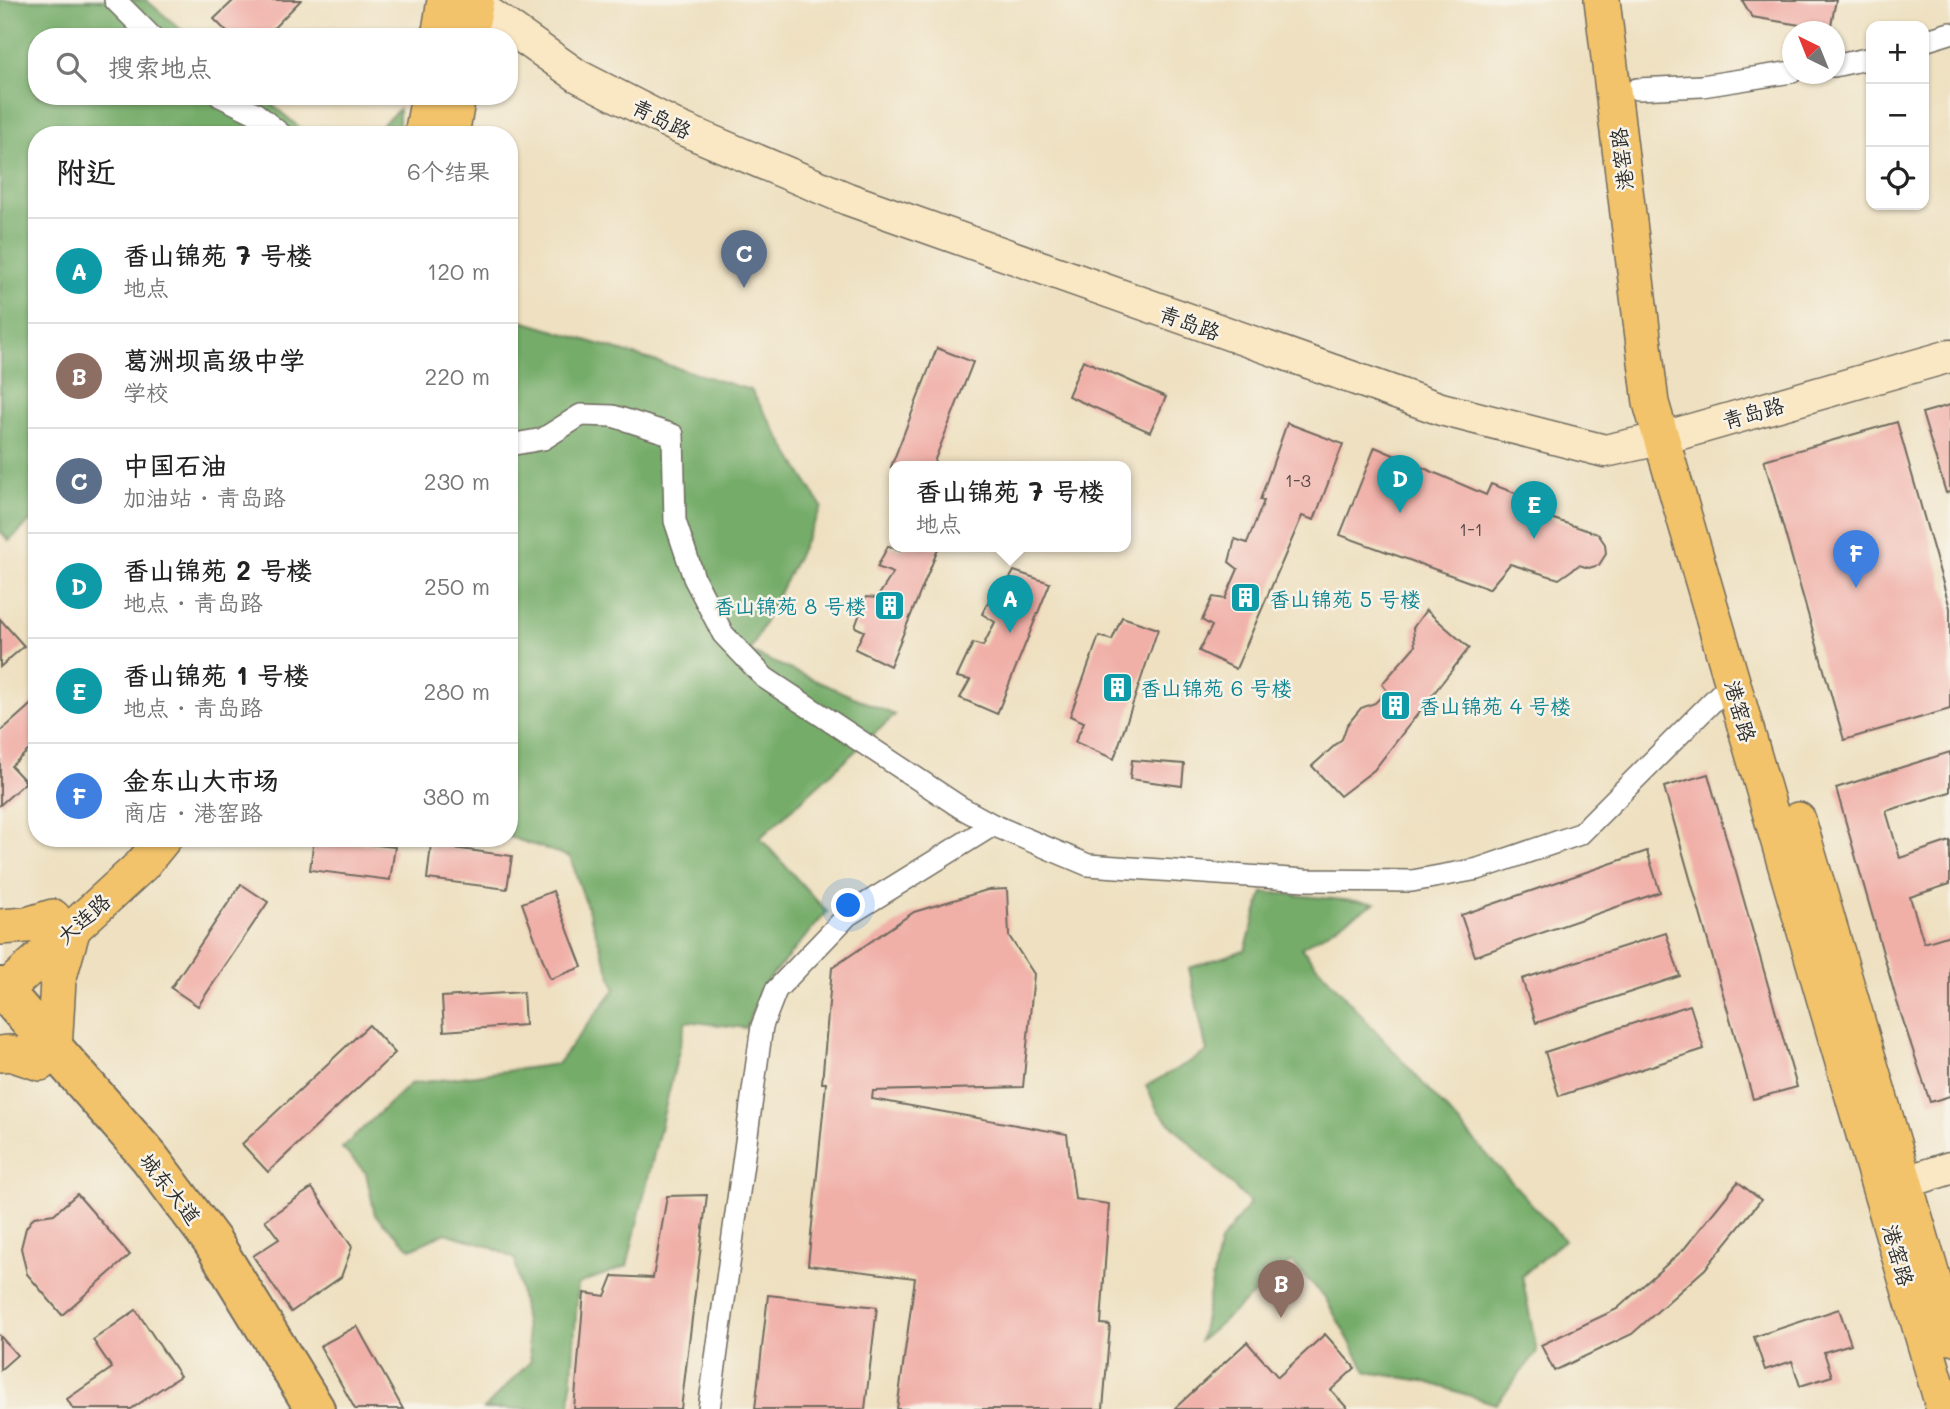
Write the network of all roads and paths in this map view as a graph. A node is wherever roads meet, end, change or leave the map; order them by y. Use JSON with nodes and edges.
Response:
{"nodes":[{"id":1,"x":115,"y":0,"type":"edge"},
{"id":2,"x":1602,"y":0,"type":"edge"},
{"id":3,"x":1626,"y":0,"type":"edge"},
{"id":4,"x":467,"y":8,"type":"edge"},
{"id":5,"x":143,"y":28,"type":"edge"},
{"id":6,"x":448,"y":28,"type":"edge"},
{"id":7,"x":500,"y":28,"type":"edge"},
{"id":8,"x":1950,"y":33,"type":"edge"},
{"id":9,"x":518,"y":39,"type":"edge"},
{"id":10,"x":1929,"y":39,"type":"edge"},
{"id":11,"x":1866,"y":59,"type":"edge"},
{"id":12,"x":1845,"y":64,"type":"edge"},
{"id":13,"x":1782,"y":74,"type":"edge"},
{"id":14,"x":1637,"y":89,"type":"junction"},
{"id":15,"x":239,"y":105,"type":"edge"},
{"id":16,"x":427,"y":105,"type":"edge"},
{"id":17,"x":456,"y":105,"type":"edge"},
{"id":18,"x":271,"y":126,"type":"edge"},
{"id":19,"x":424,"y":126,"type":"edge"},
{"id":20,"x":453,"y":126,"type":"edge"},
{"id":21,"x":1950,"y":356,"type":"edge"},
{"id":22,"x":1671,"y":435,"type":"junction"},
{"id":23,"x":518,"y":443,"type":"edge"},
{"id":24,"x":1732,"y":682,"type":"junction"},
{"id":25,"x":993,"y":825,"type":"junction"},
{"id":26,"x":125,"y":847,"type":"edge"},
{"id":27,"x":157,"y":847,"type":"edge"},
{"id":28,"x":63,"y":922,"type":"junction"},
{"id":29,"x":0,"y":926,"type":"edge"},
{"id":30,"x":1,"y":990,"type":"edge"},
{"id":31,"x":0,"y":1054,"type":"edge"},
{"id":32,"x":47,"y":1057,"type":"junction"},
{"id":33,"x":1950,"y":1168,"type":"edge"},
{"id":34,"x":1892,"y":1186,"type":"junction"},
{"id":35,"x":1950,"y":1337,"type":"edge"},
{"id":36,"x":290,"y":1409,"type":"edge"},
{"id":37,"x":315,"y":1409,"type":"edge"},
{"id":38,"x":709,"y":1409,"type":"edge"},
{"id":39,"x":1944,"y":1409,"type":"edge"}],
"edges":[{"from":1,"to":5,"type":"street"},
{"from":2,"to":22,"type":"main road","name":"港窑路"},
{"from":3,"to":14,"type":"main road","name":"港窑路"},
{"from":4,"to":6,"type":"main road"},
{"from":4,"to":7,"type":"street","name":"青岛路"},
{"from":8,"to":10,"type":"street"},
{"from":9,"to":22,"type":"street","name":"青岛路"},
{"from":11,"to":12,"type":"street"},
{"from":13,"to":14,"type":"street"},
{"from":14,"to":22,"type":"main road","name":"港窑路"},
{"from":15,"to":18,"type":"street"},
{"from":16,"to":19,"type":"main road"},
{"from":17,"to":20,"type":"main road"},
{"from":21,"to":22,"type":"street","name":"青岛路"},
{"from":22,"to":24,"type":"main road","name":"港窑路"},
{"from":22,"to":34,"type":"main road","name":"港窑路"},
{"from":23,"to":25,"type":"street"},
{"from":24,"to":25,"type":"street"},
{"from":24,"to":34,"type":"main road","name":"港窑路"},
{"from":25,"to":38,"type":"street"},
{"from":26,"to":28,"type":"main road","name":"大连路"},
{"from":27,"to":28,"type":"main road","name":"大连路"},
{"from":28,"to":29,"type":"main road"},
{"from":28,"to":30,"type":"main road","name":"大连路"},
{"from":28,"to":32,"type":"main road"},
{"from":30,"to":32,"type":"highway","name":"城东大道"},
{"from":31,"to":32,"type":"main road"},
{"from":32,"to":36,"type":"highway","name":"城东大道"},
{"from":32,"to":37,"type":"highway","name":"城东大道"},
{"from":33,"to":34,"type":"street"},
{"from":34,"to":35,"type":"main road","name":"港窑路"},
{"from":34,"to":39,"type":"main road","name":"港窑路"}]}
